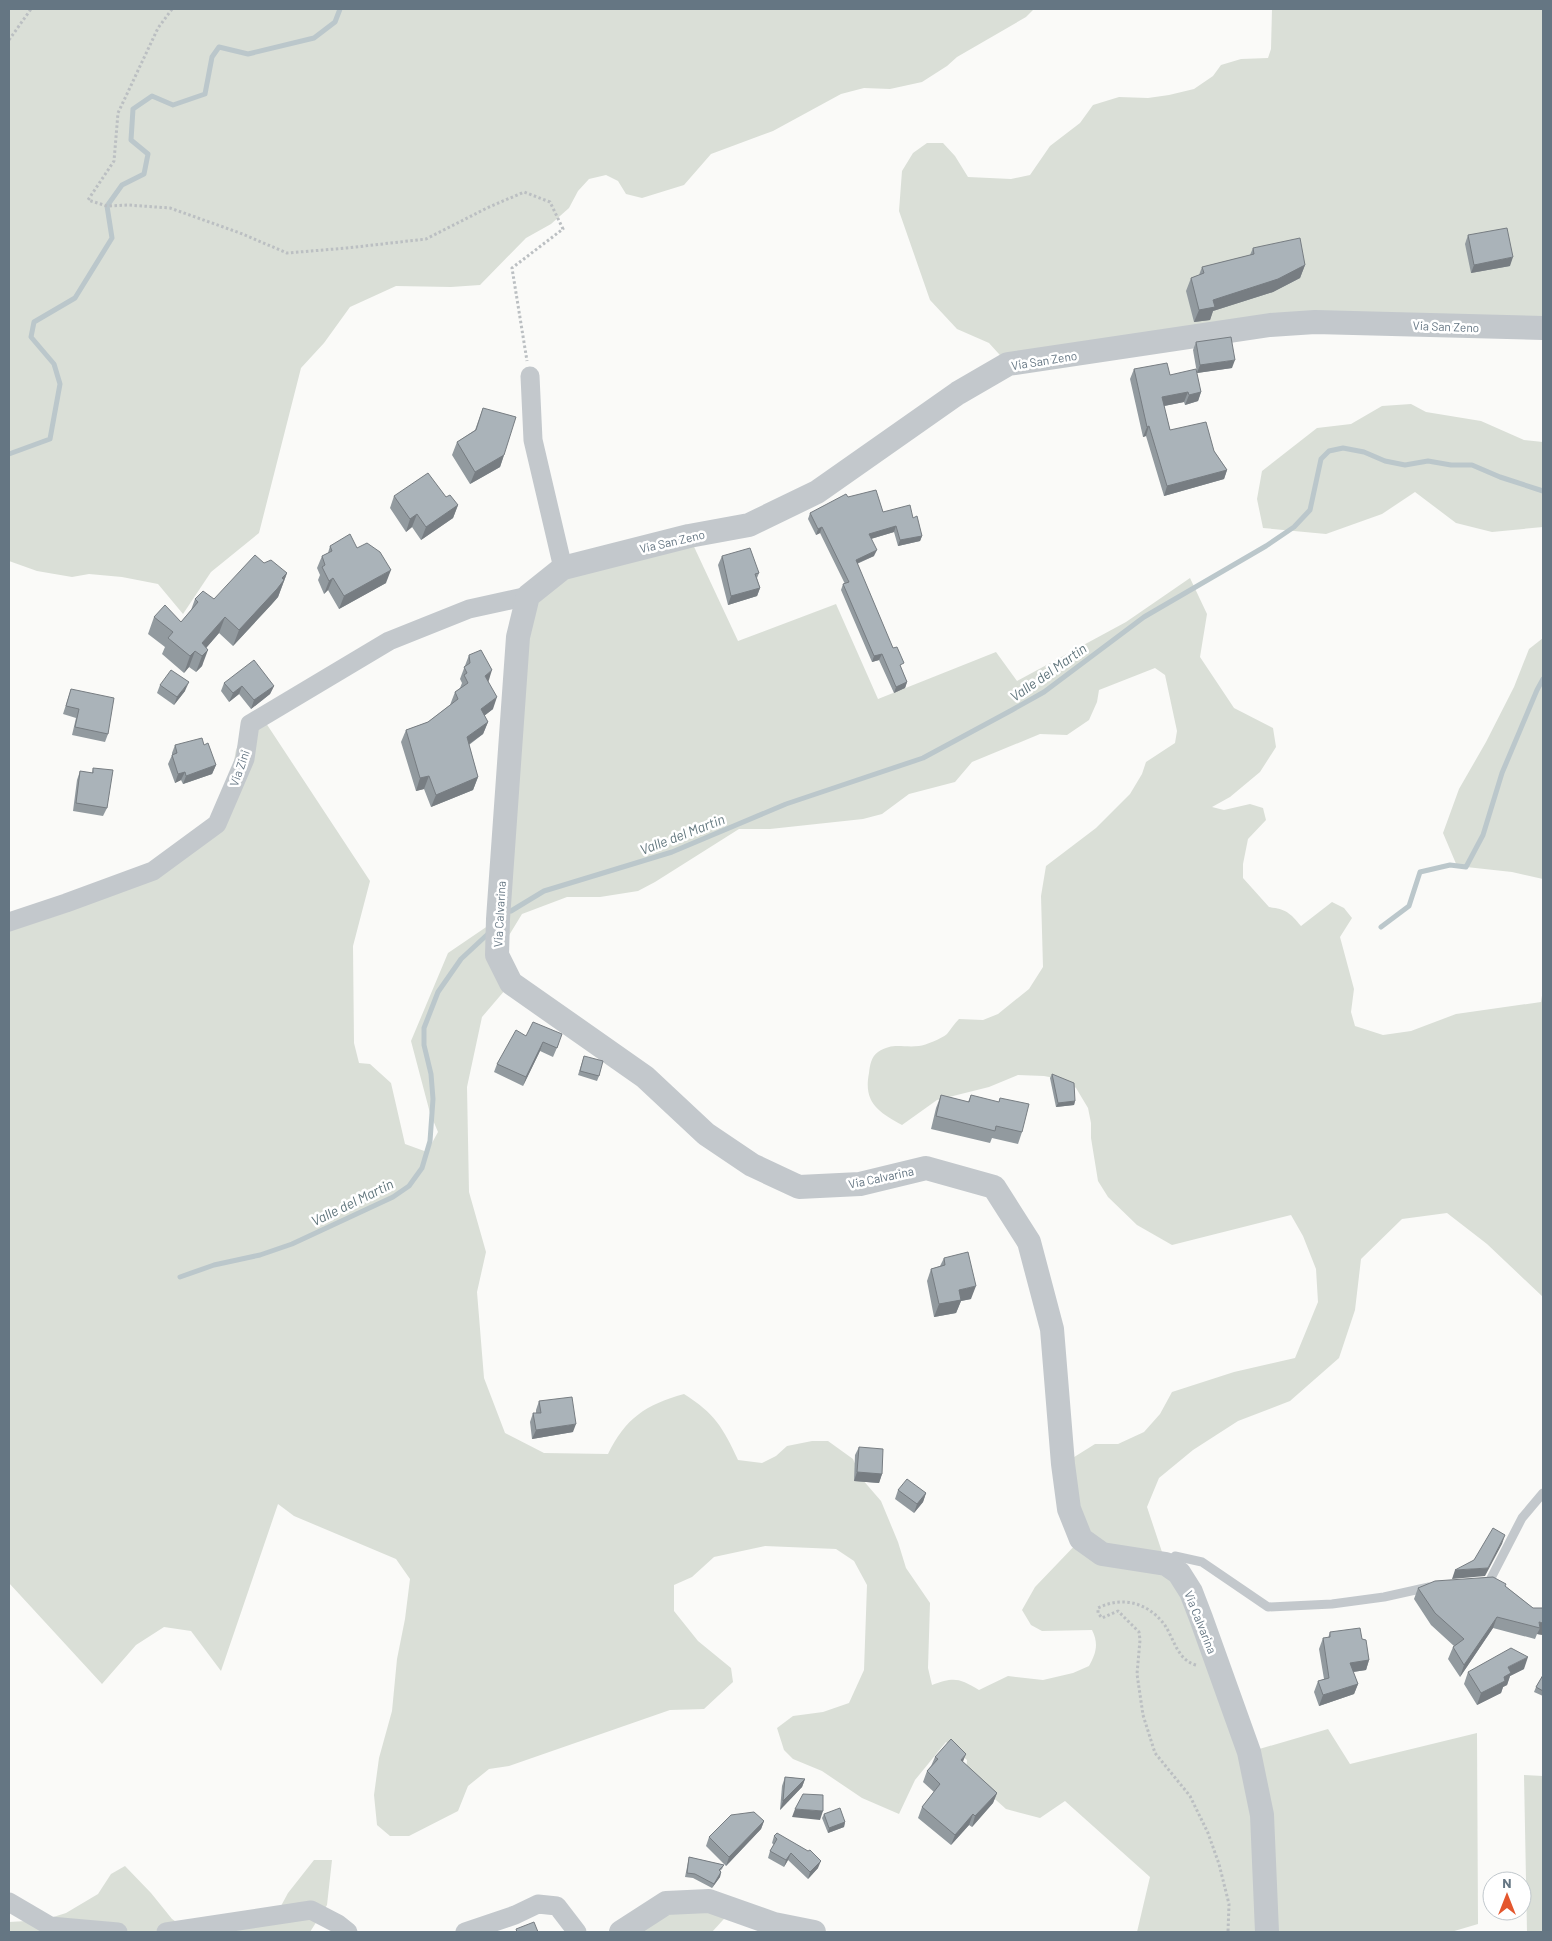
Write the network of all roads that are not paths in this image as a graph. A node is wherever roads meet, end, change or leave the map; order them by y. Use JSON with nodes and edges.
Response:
{"nodes":[{"id":1,"x":1543,"y":328,"type":"edge"},
{"id":2,"x":530,"y":376,"type":"road end"},
{"id":3,"x":563,"y":568,"type":"junction"},
{"id":4,"x":528,"y":596,"type":"junction"},
{"id":5,"x":9,"y":922,"type":"edge"},
{"id":6,"x":1543,"y":1493,"type":"edge"},
{"id":7,"x":1166,"y":1564,"type":"junction"},
{"id":8,"x":1475,"y":1584,"type":"edge"},
{"id":9,"x":1439,"y":1586,"type":"edge"},
{"id":10,"x":9,"y":1902,"type":"edge"},
{"id":11,"x":118,"y":1932,"type":"edge"},
{"id":12,"x":166,"y":1932,"type":"edge"},
{"id":13,"x":348,"y":1932,"type":"edge"},
{"id":14,"x":465,"y":1932,"type":"edge"},
{"id":15,"x":576,"y":1932,"type":"edge"},
{"id":16,"x":621,"y":1932,"type":"edge"},
{"id":17,"x":814,"y":1932,"type":"edge"},
{"id":18,"x":1267,"y":1932,"type":"edge"}],
"edges":[{"from":1,"to":3,"type":"street","name":"Via San Zeno"},
{"from":2,"to":3,"type":"street"},
{"from":3,"to":4,"type":"street"},
{"from":4,"to":5,"type":"street","name":"Via Zini"},
{"from":4,"to":7,"type":"street","name":"Via Calvarina"},
{"from":6,"to":8,"type":"lane"},
{"from":7,"to":9,"type":"lane"},
{"from":7,"to":18,"type":"street","name":"Via Calvarina"},
{"from":10,"to":11,"type":"street"},
{"from":12,"to":13,"type":"street"},
{"from":14,"to":15,"type":"street"},
{"from":16,"to":17,"type":"street"}]}
